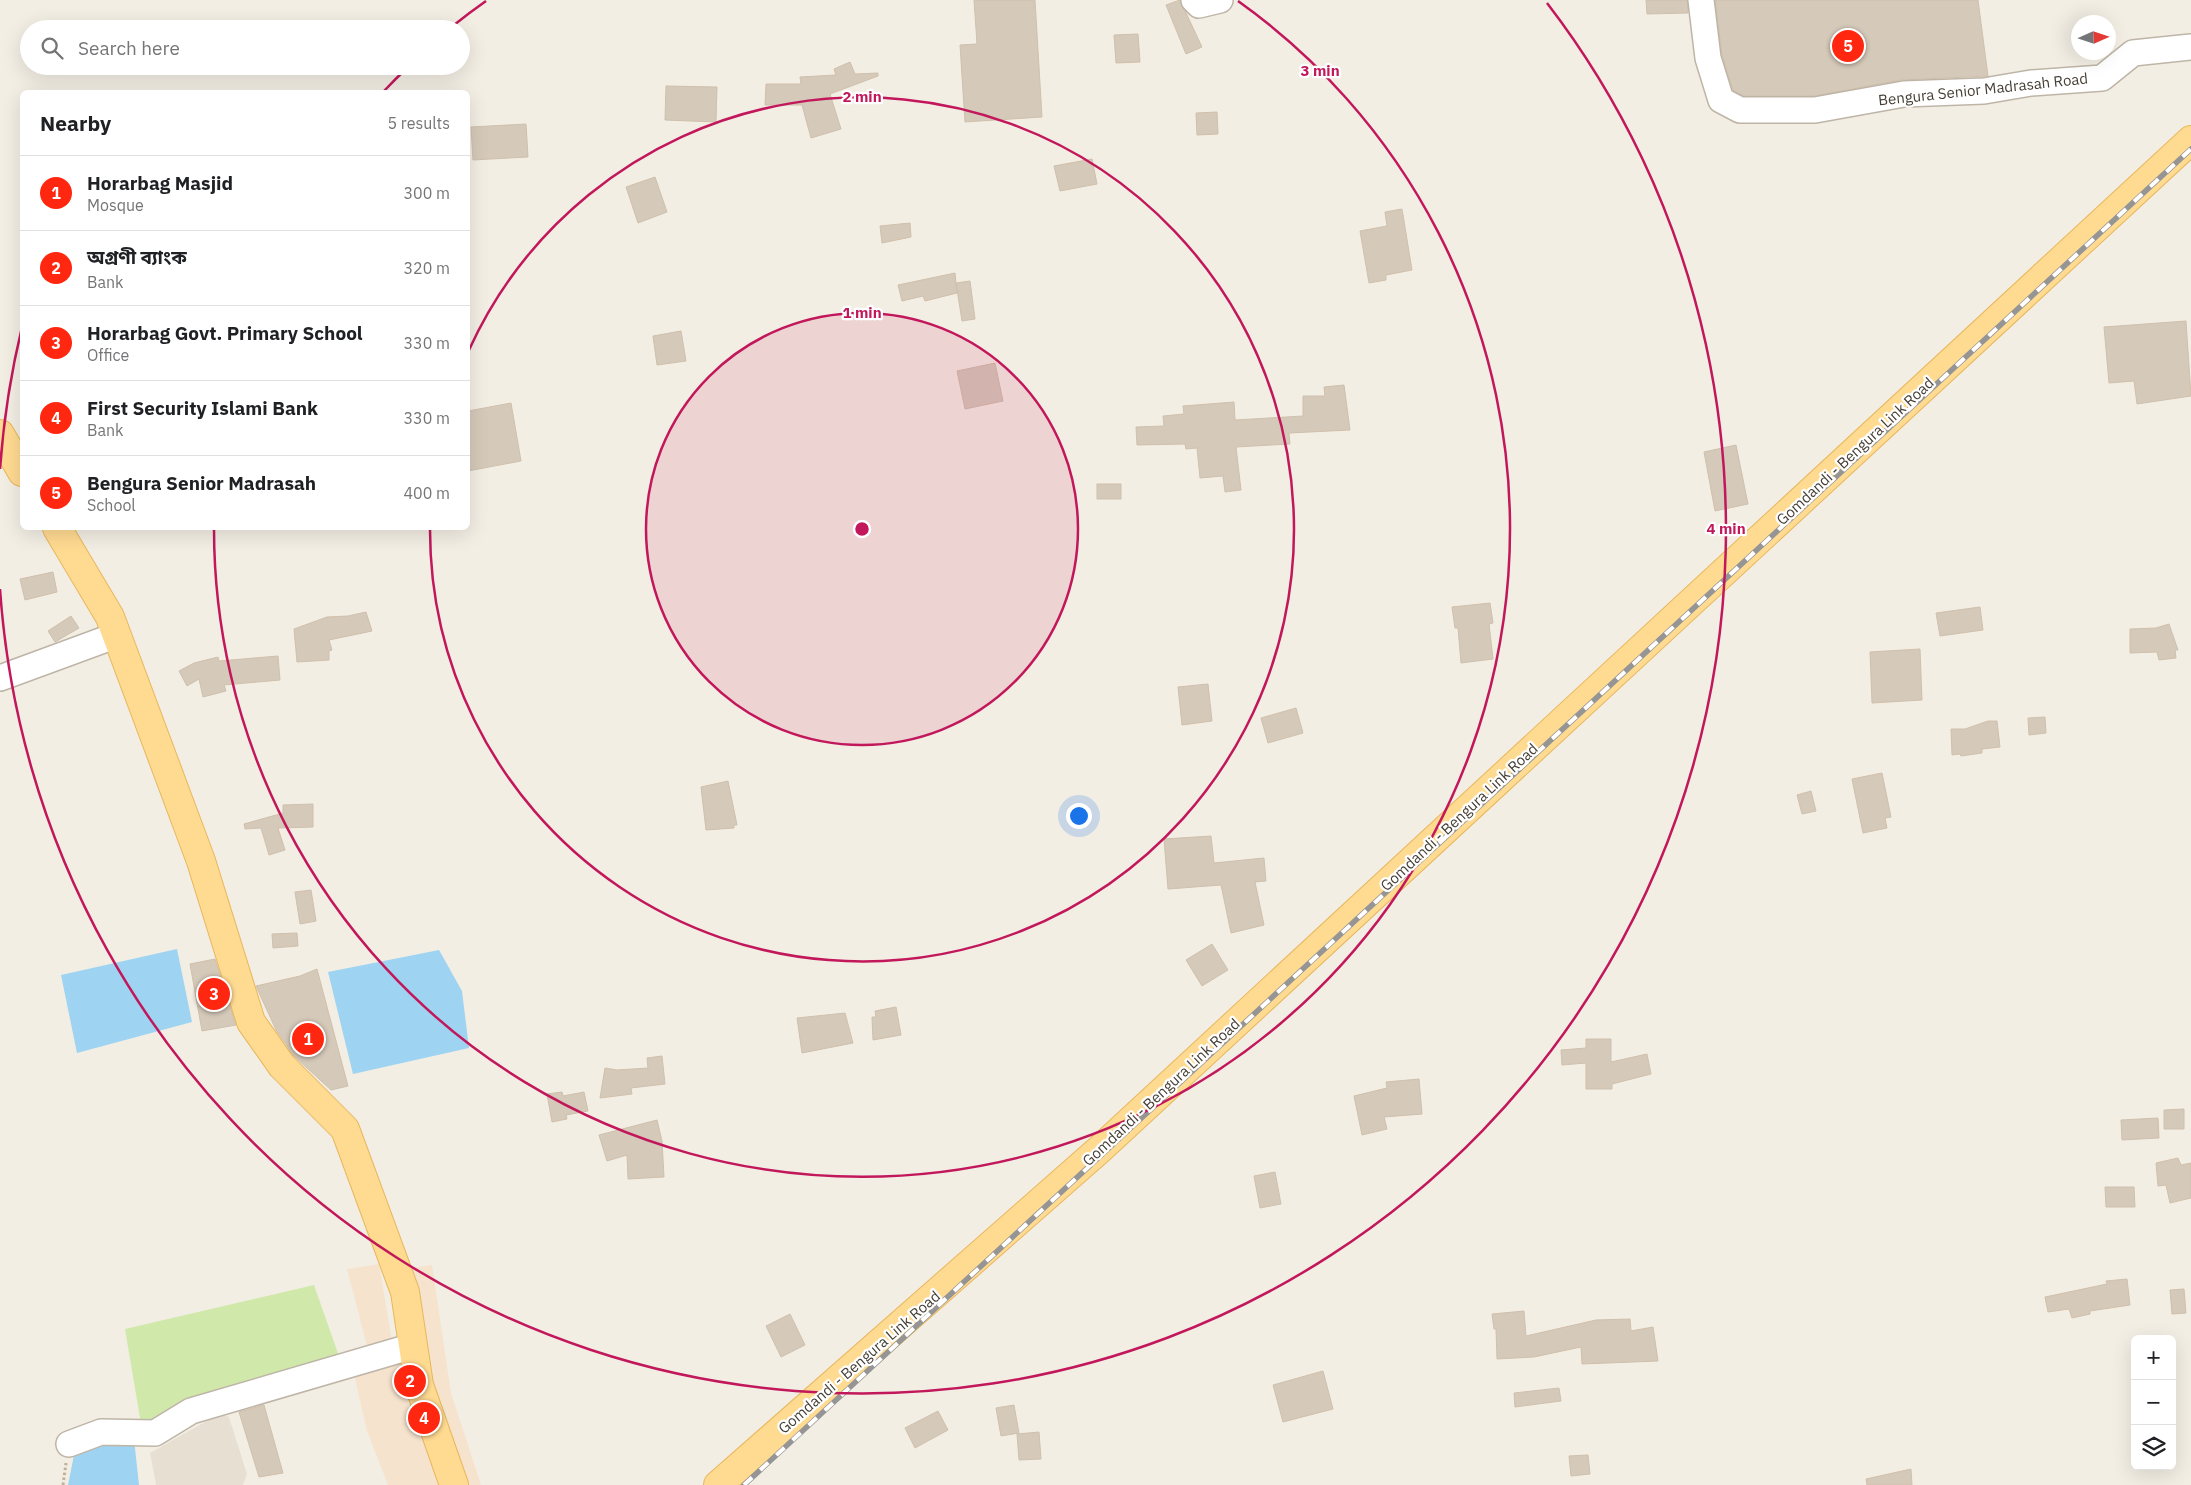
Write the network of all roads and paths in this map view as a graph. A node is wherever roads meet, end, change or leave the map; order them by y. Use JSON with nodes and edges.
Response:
{"nodes":[{"id":1,"x":1194,"y":0,"type":"edge"},
{"id":2,"x":1220,"y":0,"type":"edge"},
{"id":3,"x":1700,"y":0,"type":"edge"},
{"id":4,"x":2191,"y":47,"type":"edge"},
{"id":5,"x":2191,"y":140,"type":"edge"},
{"id":6,"x":0,"y":434,"type":"edge"},
{"id":7,"x":20,"y":469,"type":"edge"},
{"id":8,"x":58,"y":530,"type":"edge"},
{"id":9,"x":117,"y":635,"type":"junction"},
{"id":10,"x":0,"y":678,"type":"edge"},
{"id":11,"x":413,"y":1346,"type":"junction"},
{"id":12,"x":69,"y":1444,"type":"dead end"},
{"id":13,"x":454,"y":1485,"type":"edge"},
{"id":14,"x":718,"y":1485,"type":"edge"}],
"edges":[{"from":1,"to":2,"type":"street"},
{"from":3,"to":4,"type":"street","name":"Bengura Senior Madrasah Road"},
{"from":5,"to":14,"type":"main road","name":"Gomdandi - Bengura Link Road"},
{"from":6,"to":7,"type":"main road"},
{"from":8,"to":9,"type":"main road"},
{"from":9,"to":10,"type":"street"},
{"from":9,"to":11,"type":"main road"},
{"from":11,"to":12,"type":"street"},
{"from":11,"to":13,"type":"main road"}]}
